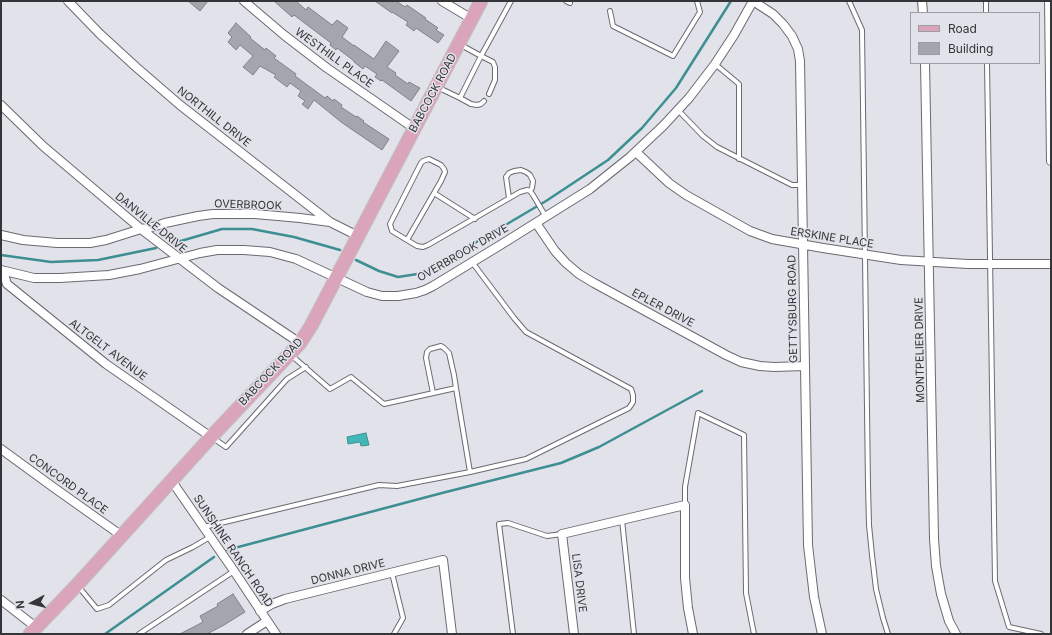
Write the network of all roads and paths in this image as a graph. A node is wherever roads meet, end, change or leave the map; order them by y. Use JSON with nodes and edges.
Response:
{"nodes":[{"id":1,"x":68,"y":1,"type":"edge"},
{"id":2,"x":244,"y":1,"type":"edge"},
{"id":3,"x":442,"y":1,"type":"edge"},
{"id":4,"x":481,"y":1,"type":"edge"},
{"id":5,"x":511,"y":1,"type":"edge"},
{"id":6,"x":566,"y":1,"type":"edge"},
{"id":7,"x":697,"y":1,"type":"edge"},
{"id":8,"x":753,"y":1,"type":"edge"},
{"id":9,"x":849,"y":1,"type":"edge"},
{"id":10,"x":922,"y":1,"type":"edge"},
{"id":11,"x":986,"y":1,"type":"edge"},
{"id":12,"x":1049,"y":1,"type":"edge"},
{"id":13,"x":570,"y":3,"type":"dead end"},
{"id":14,"x":610,"y":11,"type":"dead end"},
{"id":15,"x":924,"y":12,"type":"edge"},
{"id":16,"x":986,"y":12,"type":"edge"},
{"id":17,"x":472,"y":19,"type":"junction"},
{"id":18,"x":459,"y":44,"type":"junction"},
{"id":19,"x":481,"y":56,"type":"junction"},
{"id":20,"x":715,"y":64,"type":"junction"},
{"id":21,"x":925,"y":64,"type":"edge"},
{"id":22,"x":987,"y":64,"type":"edge"},
{"id":23,"x":437,"y":86,"type":"junction"},
{"id":24,"x":489,"y":94,"type":"dead end"},
{"id":25,"x":460,"y":98,"type":"junction"},
{"id":26,"x":484,"y":101,"type":"dead end"},
{"id":27,"x":1,"y":105,"type":"edge"},
{"id":28,"x":678,"y":110,"type":"junction"},
{"id":29,"x":415,"y":129,"type":"junction"},
{"id":30,"x":636,"y":152,"type":"junction"},
{"id":31,"x":739,"y":159,"type":"junction"},
{"id":32,"x":1051,"y":161,"type":"edge"},
{"id":33,"x":802,"y":185,"type":"junction"},
{"id":34,"x":434,"y":193,"type":"junction"},
{"id":35,"x":531,"y":193,"type":"junction"},
{"id":36,"x":509,"y":198,"type":"junction"},
{"id":37,"x":544,"y":213,"type":"junction"},
{"id":38,"x":475,"y":219,"type":"junction"},
{"id":39,"x":330,"y":222,"type":"junction"},
{"id":40,"x":536,"y":223,"type":"junction"},
{"id":41,"x":141,"y":229,"type":"junction"},
{"id":42,"x":1,"y":235,"type":"edge"},
{"id":43,"x":358,"y":236,"type":"junction"},
{"id":44,"x":407,"y":240,"type":"junction"},
{"id":45,"x":804,"y":244,"type":"junction"},
{"id":46,"x":865,"y":254,"type":"junction"},
{"id":47,"x":178,"y":259,"type":"junction"},
{"id":48,"x":472,"y":262,"type":"junction"},
{"id":49,"x":930,"y":262,"type":"junction"},
{"id":50,"x":990,"y":264,"type":"junction"},
{"id":51,"x":1051,"y":264,"type":"edge"},
{"id":52,"x":2,"y":270,"type":"edge"},
{"id":53,"x":336,"y":278,"type":"junction"},
{"id":54,"x":300,"y":343,"type":"junction"},
{"id":55,"x":290,"y":354,"type":"junction"},
{"id":56,"x":804,"y":366,"type":"junction"},
{"id":57,"x":306,"y":367,"type":"junction"},
{"id":58,"x":456,"y":388,"type":"junction"},
{"id":59,"x":434,"y":393,"type":"junction"},
{"id":60,"x":211,"y":437,"type":"junction"},
{"id":61,"x":1,"y":449,"type":"edge"},
{"id":62,"x":470,"y":472,"type":"junction"},
{"id":63,"x":171,"y":480,"type":"junction"},
{"id":64,"x":685,"y":505,"type":"junction"},
{"id":65,"x":622,"y":520,"type":"junction"},
{"id":66,"x":204,"y":528,"type":"junction"},
{"id":67,"x":562,"y":534,"type":"junction"},
{"id":68,"x":122,"y":536,"type":"junction"},
{"id":69,"x":210,"y":537,"type":"junction"},
{"id":70,"x":234,"y":571,"type":"junction"},
{"id":71,"x":392,"y":572,"type":"junction"},
{"id":72,"x":77,"y":585,"type":"junction"},
{"id":73,"x":1,"y":600,"type":"edge"},
{"id":74,"x":260,"y":610,"type":"junction"},
{"id":75,"x":267,"y":621,"type":"junction"},
{"id":76,"x":33,"y":631,"type":"edge"},
{"id":77,"x":139,"y":634,"type":"edge"},
{"id":78,"x":247,"y":634,"type":"edge"},
{"id":79,"x":276,"y":634,"type":"edge"},
{"id":80,"x":394,"y":634,"type":"edge"},
{"id":81,"x":452,"y":634,"type":"edge"},
{"id":82,"x":513,"y":634,"type":"edge"},
{"id":83,"x":574,"y":634,"type":"edge"},
{"id":84,"x":634,"y":634,"type":"edge"},
{"id":85,"x":693,"y":634,"type":"edge"},
{"id":86,"x":754,"y":634,"type":"edge"},
{"id":87,"x":822,"y":634,"type":"edge"},
{"id":88,"x":888,"y":634,"type":"edge"},
{"id":89,"x":956,"y":634,"type":"edge"},
{"id":90,"x":1041,"y":634,"type":"edge"}],
"edges":[{"from":1,"to":39,"type":"street","name":"NORTHILL DRIVE"},
{"from":2,"to":29,"type":"street","name":"WESTHILL PLACE"},
{"from":3,"to":17,"type":"street"},
{"from":4,"to":17,"type":"main road","name":"BABCOCK ROAD"},
{"from":5,"to":19,"type":"lane"},
{"from":6,"to":13,"type":"lane"},
{"from":7,"to":14,"type":"lane"},
{"from":8,"to":20,"type":"street","name":"OVERBROOK DRIVE"},
{"from":8,"to":33,"type":"street","name":"GETTYSBURG ROAD"},
{"from":9,"to":46,"type":"lane"},
{"from":10,"to":15,"type":"street"},
{"from":11,"to":16,"type":"lane"},
{"from":12,"to":32,"type":"street"},
{"from":17,"to":18,"type":"main road","name":"BABCOCK ROAD"},
{"from":18,"to":19,"type":"lane"},
{"from":18,"to":23,"type":"main road","name":"BABCOCK ROAD"},
{"from":19,"to":24,"type":"lane"},
{"from":19,"to":25,"type":"lane"},
{"from":20,"to":28,"type":"street","name":"OVERBROOK DRIVE"},
{"from":20,"to":31,"type":"lane"},
{"from":21,"to":49,"type":"street","name":"MONTPELIER DRIVE"},
{"from":22,"to":50,"type":"lane"},
{"from":23,"to":25,"type":"lane"},
{"from":23,"to":29,"type":"main road","name":"BABCOCK ROAD"},
{"from":25,"to":26,"type":"lane"},
{"from":27,"to":41,"type":"street","name":"DANVILLE DRIVE"},
{"from":28,"to":30,"type":"street","name":"OVERBROOK DRIVE"},
{"from":28,"to":31,"type":"lane"},
{"from":29,"to":43,"type":"main road","name":"BABCOCK ROAD"},
{"from":30,"to":37,"type":"street","name":"OVERBROOK DRIVE"},
{"from":30,"to":45,"type":"street","name":"ERSKINE PLACE"},
{"from":31,"to":33,"type":"lane"},
{"from":33,"to":45,"type":"street","name":"GETTYSBURG ROAD"},
{"from":34,"to":38,"type":"lane"},
{"from":34,"to":44,"type":"lane"},
{"from":34,"to":44,"type":"lane"},
{"from":35,"to":36,"type":"lane"},
{"from":35,"to":36,"type":"lane"},
{"from":35,"to":37,"type":"lane"},
{"from":36,"to":38,"type":"lane"},
{"from":37,"to":40,"type":"street","name":"OVERBROOK DRIVE"},
{"from":38,"to":44,"type":"lane"},
{"from":39,"to":41,"type":"street","name":"OVERBROOK"},
{"from":39,"to":43,"type":"street","name":"NORTHILL DRIVE"},
{"from":40,"to":48,"type":"street","name":"OVERBROOK DRIVE"},
{"from":40,"to":56,"type":"street","name":"EPLER DRIVE"},
{"from":41,"to":42,"type":"street","name":"OVERBROOK"},
{"from":41,"to":47,"type":"street","name":"DANVILLE DRIVE"},
{"from":43,"to":53,"type":"main road","name":"BABCOCK ROAD"},
{"from":45,"to":46,"type":"street","name":"ERSKINE PLACE"},
{"from":45,"to":56,"type":"street","name":"GETTYSBURG ROAD"},
{"from":46,"to":49,"type":"street","name":"ERSKINE PLACE"},
{"from":46,"to":88,"type":"lane"},
{"from":47,"to":52,"type":"street","name":"OVERBROOK DRIVE"},
{"from":47,"to":53,"type":"street","name":"OVERBROOK DRIVE"},
{"from":47,"to":54,"type":"street","name":"DANVILLE DRIVE"},
{"from":48,"to":53,"type":"street","name":"OVERBROOK DRIVE"},
{"from":48,"to":62,"type":"lane"},
{"from":49,"to":50,"type":"street","name":"ERSKINE PLACE"},
{"from":49,"to":89,"type":"street","name":"MONTPELIER DRIVE"},
{"from":50,"to":51,"type":"street","name":"ERSKINE PLACE"},
{"from":50,"to":90,"type":"lane"},
{"from":52,"to":60,"type":"street","name":"ALTGELT AVENUE"},
{"from":53,"to":54,"type":"main road","name":"BABCOCK ROAD"},
{"from":54,"to":55,"type":"main road","name":"BABCOCK ROAD"},
{"from":55,"to":57,"type":"lane"},
{"from":55,"to":60,"type":"main road","name":"BABCOCK ROAD"},
{"from":56,"to":87,"type":"street","name":"GETTYSBURG ROAD"},
{"from":57,"to":59,"type":"lane"},
{"from":57,"to":60,"type":"lane"},
{"from":58,"to":59,"type":"lane"},
{"from":58,"to":59,"type":"lane"},
{"from":58,"to":62,"type":"lane"},
{"from":60,"to":63,"type":"main road","name":"BABCOCK ROAD"},
{"from":61,"to":68,"type":"street","name":"CONCORD PLACE"},
{"from":62,"to":66,"type":"lane"},
{"from":63,"to":66,"type":"street","name":"SUNSHINE RANCH ROAD"},
{"from":63,"to":68,"type":"main road","name":"BABCOCK ROAD"},
{"from":64,"to":65,"type":"street"},
{"from":64,"to":85,"type":"street"},
{"from":64,"to":86,"type":"lane"},
{"from":65,"to":67,"type":"street"},
{"from":65,"to":84,"type":"lane"},
{"from":66,"to":69,"type":"street","name":"SUNSHINE RANCH ROAD"},
{"from":67,"to":82,"type":"lane"},
{"from":67,"to":83,"type":"street","name":"LISA DRIVE"},
{"from":68,"to":72,"type":"main road","name":"BABCOCK ROAD"},
{"from":69,"to":70,"type":"street","name":"SUNSHINE RANCH ROAD"},
{"from":69,"to":72,"type":"lane"},
{"from":70,"to":74,"type":"street","name":"SUNSHINE RANCH ROAD"},
{"from":70,"to":77,"type":"lane"},
{"from":71,"to":74,"type":"street","name":"DONNA DRIVE"},
{"from":71,"to":80,"type":"lane"},
{"from":71,"to":81,"type":"street","name":"DONNA DRIVE"},
{"from":72,"to":76,"type":"main road","name":"BABCOCK ROAD"},
{"from":73,"to":76,"type":"street"},
{"from":74,"to":75,"type":"street","name":"SUNSHINE RANCH ROAD"},
{"from":75,"to":78,"type":"street"},
{"from":75,"to":79,"type":"street","name":"SUNSHINE RANCH ROAD"}]}
